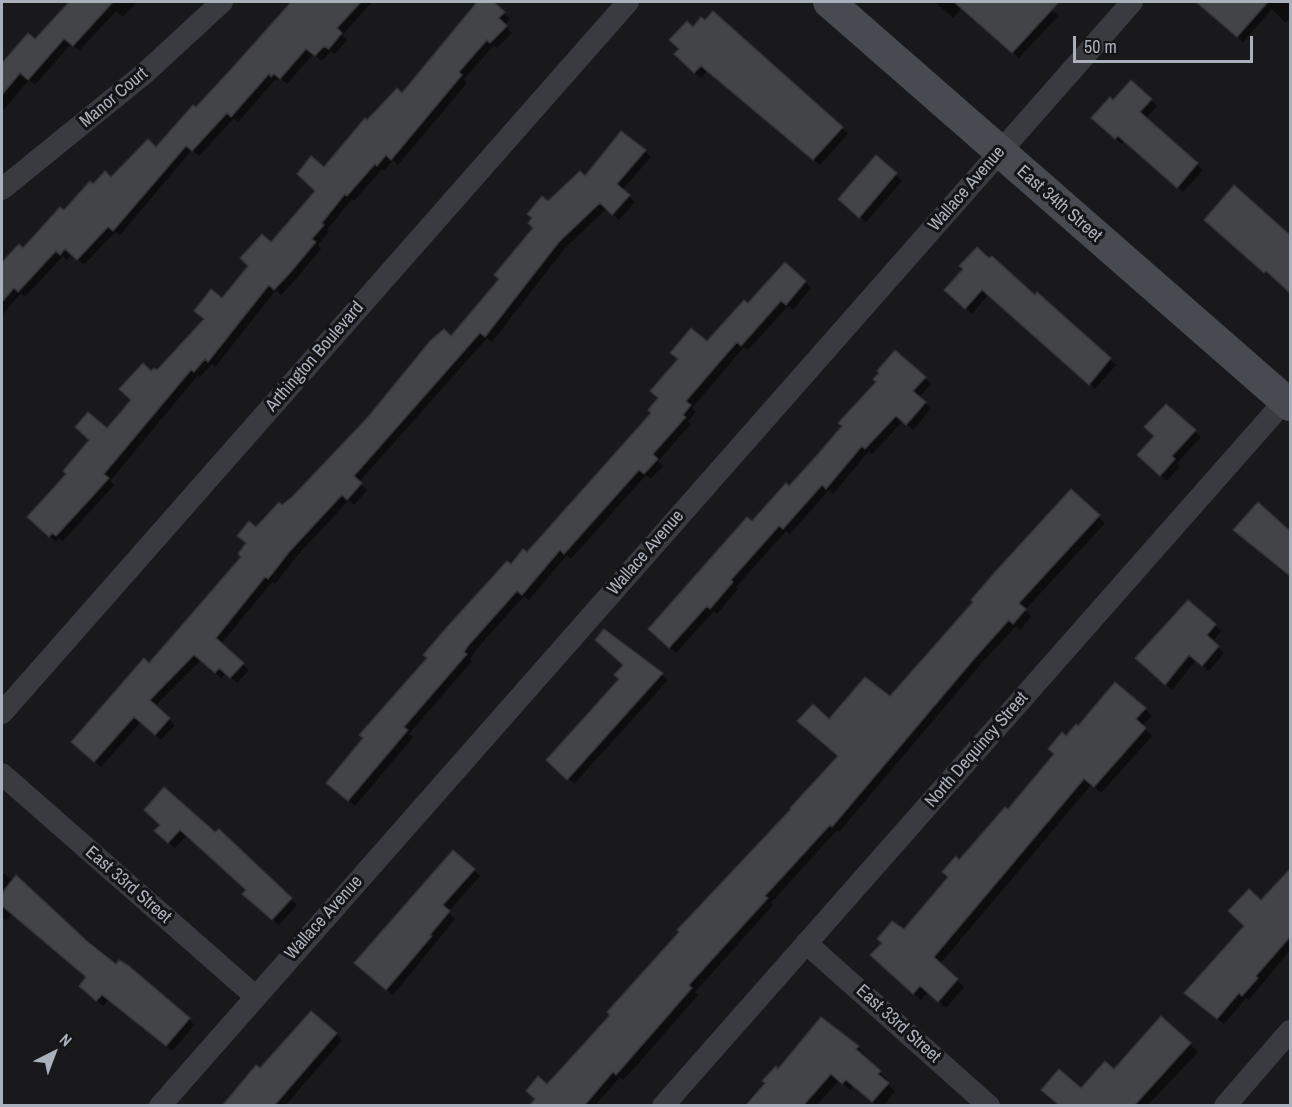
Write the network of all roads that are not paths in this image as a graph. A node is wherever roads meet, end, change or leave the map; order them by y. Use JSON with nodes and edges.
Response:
{"nodes":[{"id":1,"x":222,"y":2,"type":"edge"},
{"id":2,"x":628,"y":2,"type":"edge"},
{"id":3,"x":829,"y":2,"type":"edge"},
{"id":4,"x":1132,"y":2,"type":"edge"},
{"id":5,"x":999,"y":152,"type":"junction"},
{"id":6,"x":2,"y":189,"type":"edge"},
{"id":7,"x":1289,"y":400,"type":"edge"},
{"id":8,"x":2,"y":713,"type":"edge"},
{"id":9,"x":2,"y":774,"type":"edge"},
{"id":10,"x":806,"y":943,"type":"junction"},
{"id":11,"x":255,"y":996,"type":"junction"},
{"id":12,"x":1290,"y":1031,"type":"edge"},
{"id":13,"x":160,"y":1106,"type":"edge"},
{"id":14,"x":663,"y":1106,"type":"edge"},
{"id":15,"x":989,"y":1106,"type":"edge"},
{"id":16,"x":1225,"y":1106,"type":"edge"}],
"edges":[{"from":1,"to":6,"type":"street","name":"Manor Court"},
{"from":2,"to":8,"type":"street","name":"Arthington Boulevard"},
{"from":3,"to":5,"type":"main road","name":"East 34th Street"},
{"from":4,"to":5,"type":"street","name":"Wallace Avenue"},
{"from":5,"to":7,"type":"main road","name":"East 34th Street"},
{"from":5,"to":11,"type":"street","name":"Wallace Avenue"},
{"from":7,"to":10,"type":"street","name":"North Dequincy Street"},
{"from":9,"to":11,"type":"street","name":"East 33rd Street"},
{"from":10,"to":14,"type":"street","name":"North Dequincy Street"},
{"from":10,"to":15,"type":"street","name":"East 33rd Street"},
{"from":11,"to":13,"type":"street","name":"Wallace Avenue"},
{"from":12,"to":16,"type":"street"}]}
